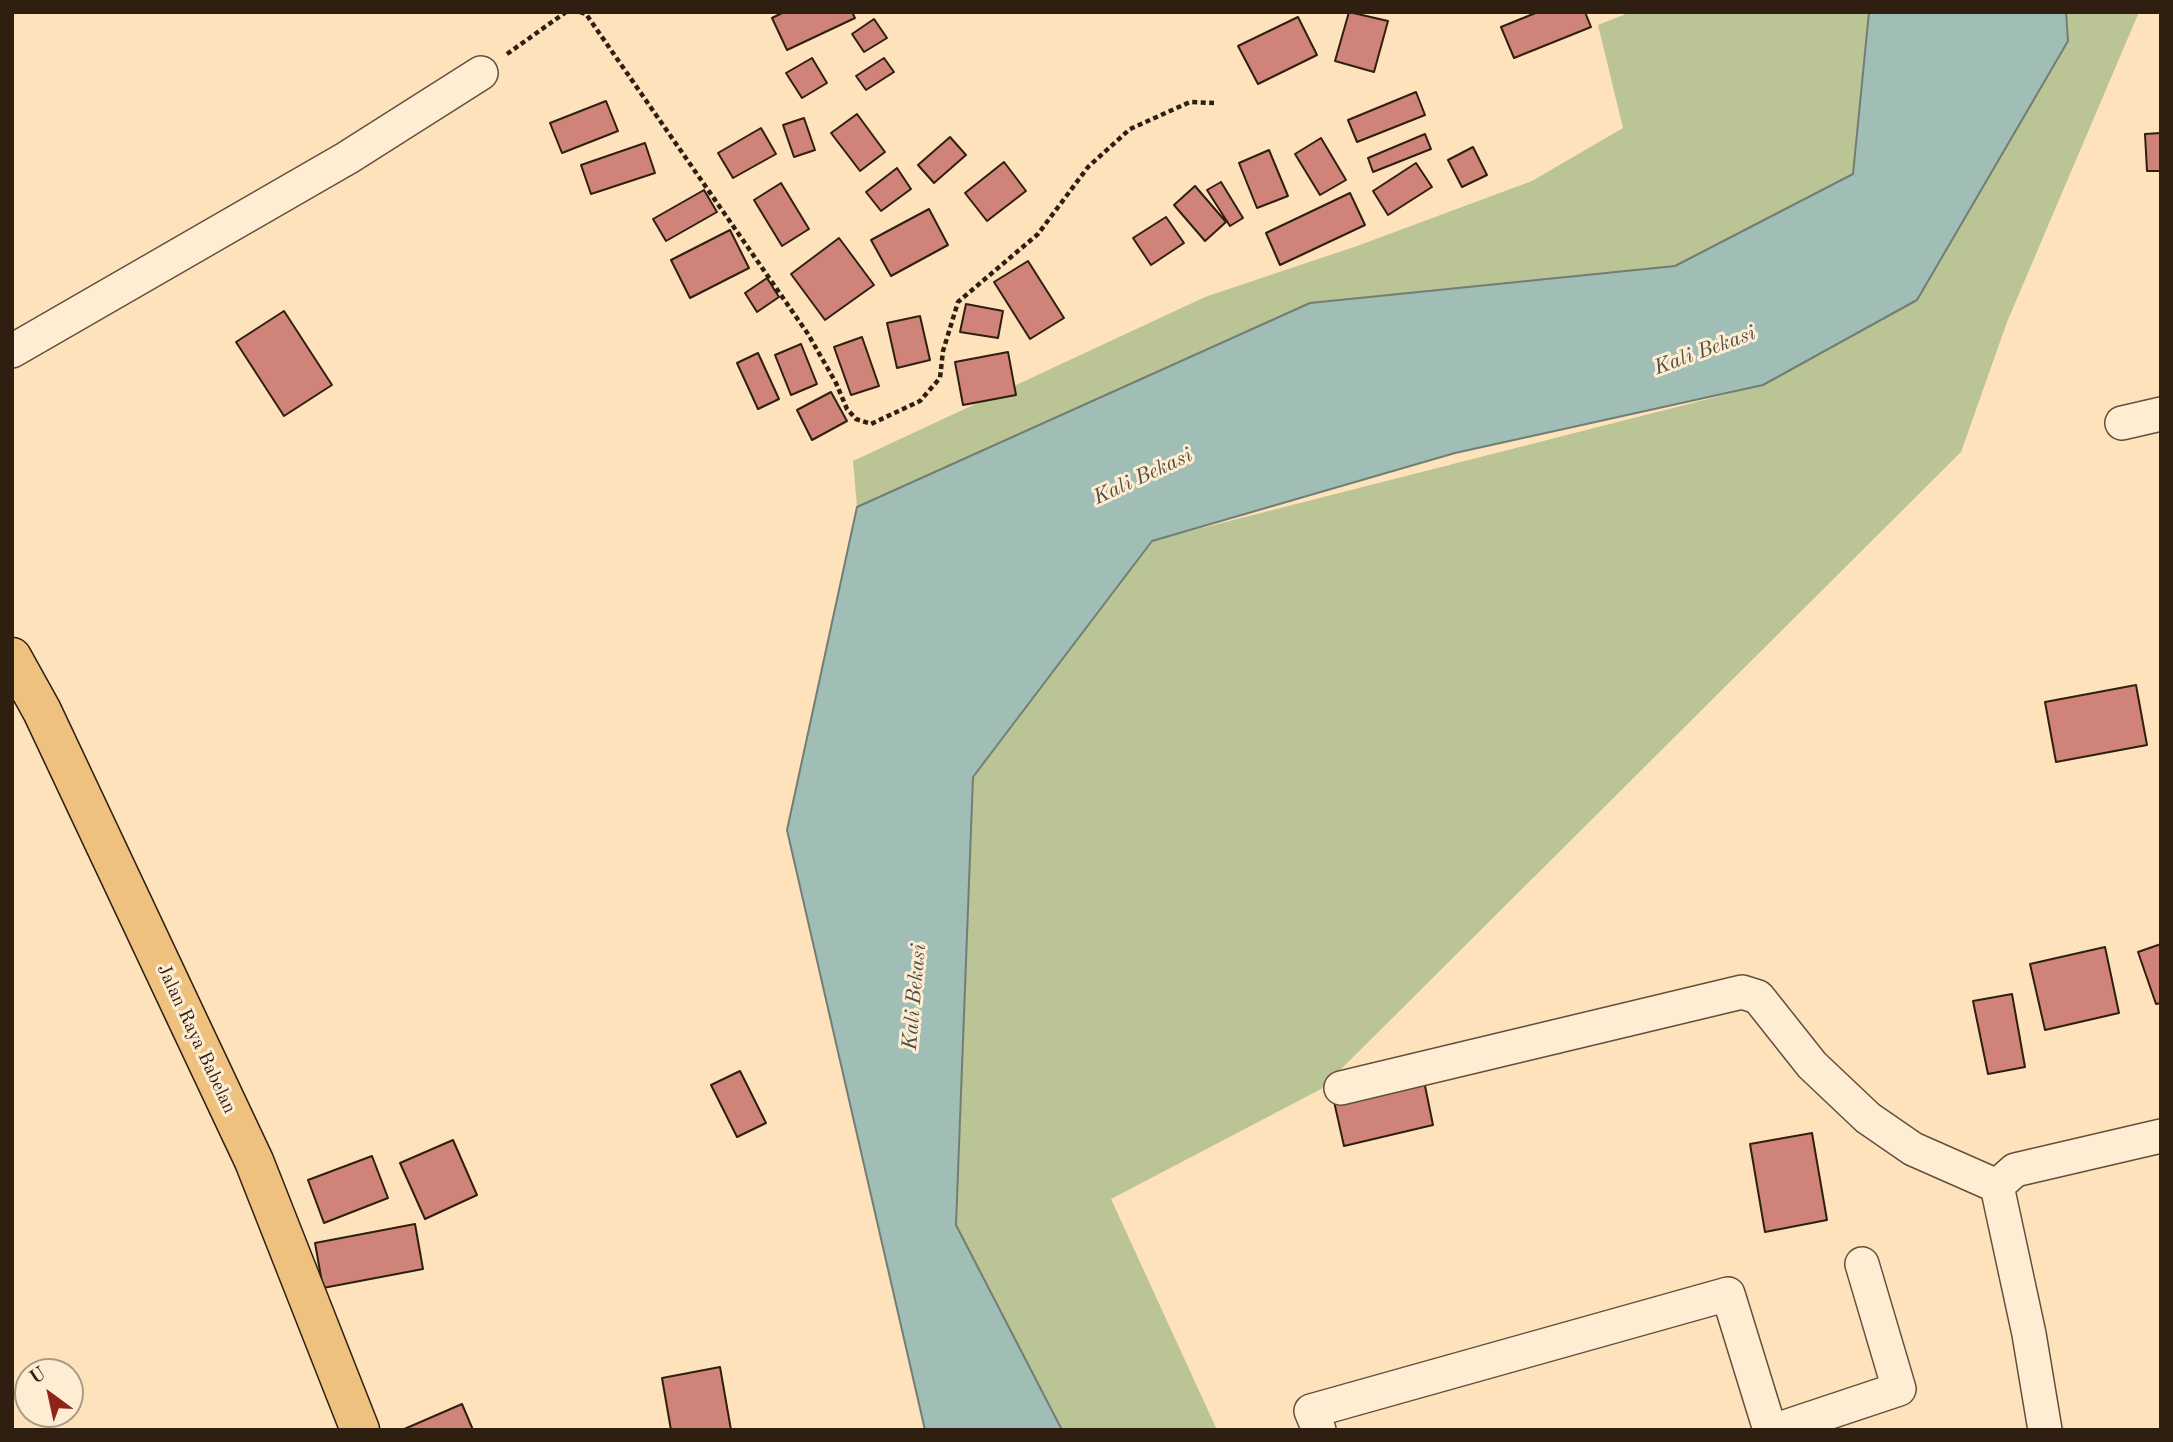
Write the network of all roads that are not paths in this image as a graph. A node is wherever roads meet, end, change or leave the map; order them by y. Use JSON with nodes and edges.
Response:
{"nodes":[{"id":1,"x":481,"y":74,"type":"road end"},
{"id":2,"x":12,"y":351,"type":"edge"},
{"id":3,"x":2161,"y":414,"type":"edge"},
{"id":4,"x":2122,"y":423,"type":"dead end"},
{"id":5,"x":12,"y":657,"type":"edge"},
{"id":6,"x":1341,"y":1088,"type":"dead end"},
{"id":7,"x":2161,"y":1136,"type":"edge"},
{"id":8,"x":1997,"y":1186,"type":"junction"},
{"id":9,"x":1861,"y":1264,"type":"dead end"},
{"id":10,"x":360,"y":1430,"type":"edge"},
{"id":11,"x":1319,"y":1430,"type":"edge"},
{"id":12,"x":1770,"y":1430,"type":"edge"},
{"id":13,"x":1776,"y":1430,"type":"edge"},
{"id":14,"x":2045,"y":1430,"type":"edge"}],
"edges":[{"from":1,"to":2,"type":"street"},
{"from":3,"to":4,"type":"street"},
{"from":5,"to":10,"type":"main road","name":"Jalan Raya Babelan"},
{"from":6,"to":8,"type":"street"},
{"from":7,"to":8,"type":"street"},
{"from":8,"to":14,"type":"street"},
{"from":9,"to":13,"type":"street"},
{"from":11,"to":12,"type":"street"}]}
